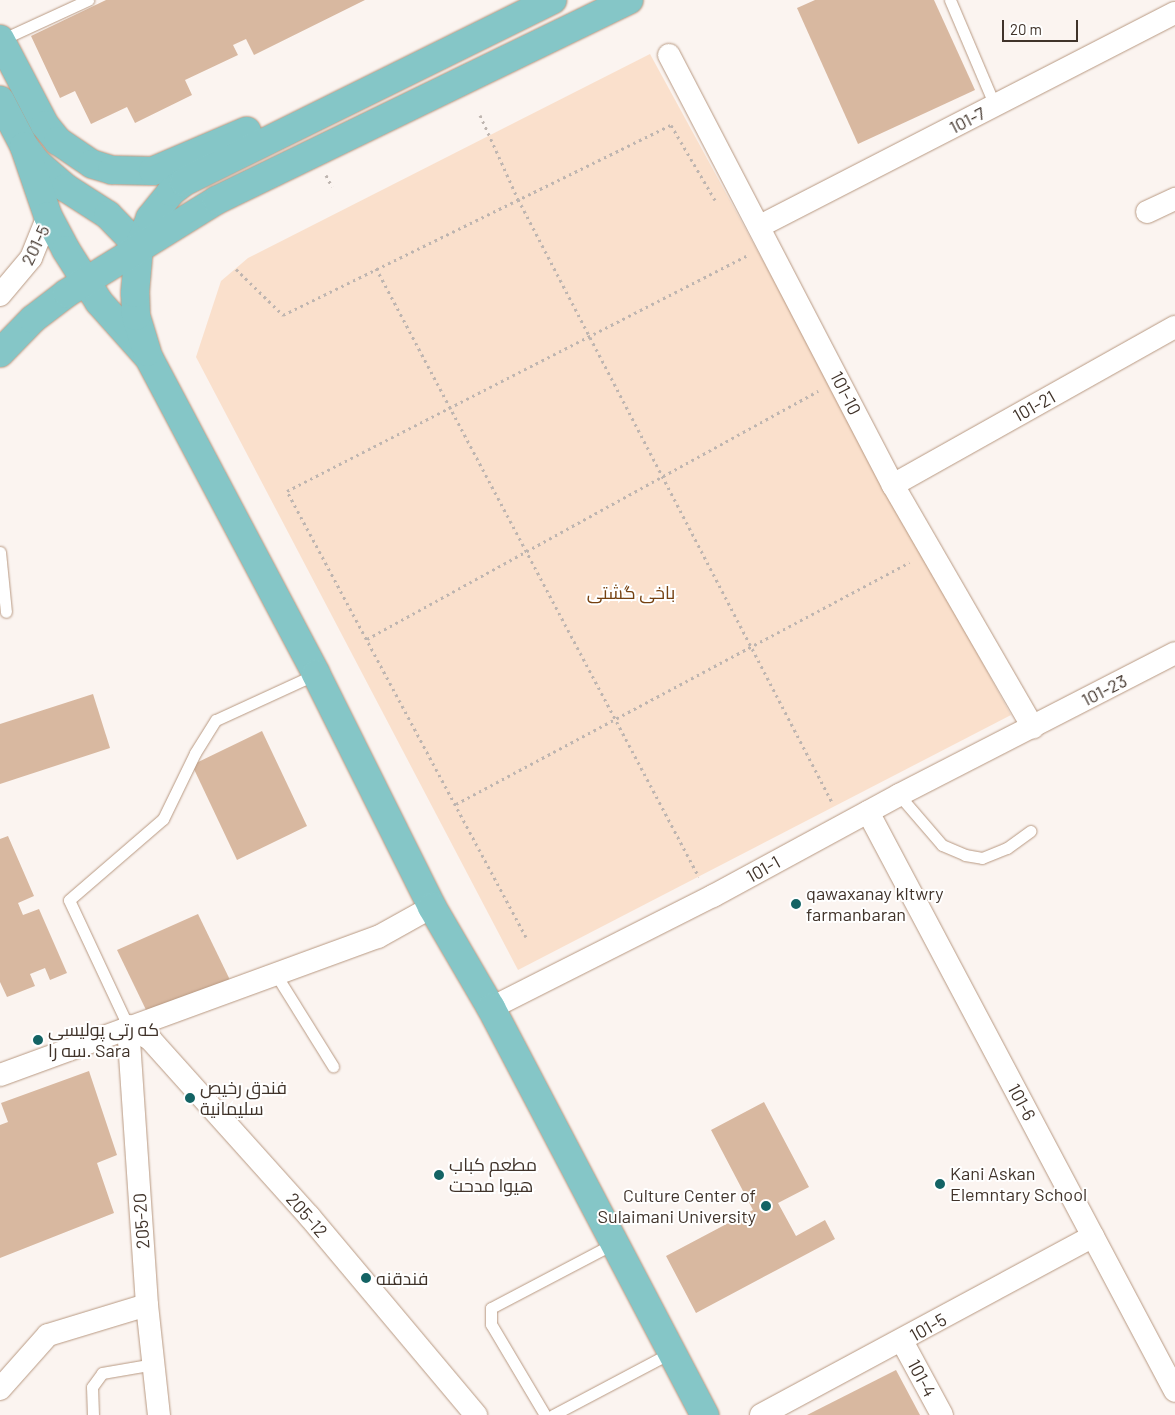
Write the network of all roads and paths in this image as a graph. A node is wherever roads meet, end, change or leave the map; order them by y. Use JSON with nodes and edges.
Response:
{"nodes":[{"id":1,"x":88,"y":0,"type":"edge"},
{"id":2,"x":552,"y":0,"type":"edge"},
{"id":3,"x":629,"y":0,"type":"edge"},
{"id":4,"x":950,"y":0,"type":"edge"},
{"id":5,"x":1175,"y":13,"type":"edge"},
{"id":6,"x":0,"y":40,"type":"edge"},
{"id":7,"x":669,"y":55,"type":"dead end"},
{"id":8,"x":0,"y":100,"type":"edge"},
{"id":9,"x":345,"y":102,"type":"junction"},
{"id":10,"x":995,"y":106,"type":"junction"},
{"id":11,"x":480,"y":115,"type":"dead end"},
{"id":12,"x":671,"y":125,"type":"dead end"},
{"id":13,"x":24,"y":146,"type":"junction"},
{"id":14,"x":518,"y":199,"type":"junction"},
{"id":15,"x":1175,"y":199,"type":"edge"},
{"id":16,"x":1147,"y":212,"type":"dead end"},
{"id":17,"x":48,"y":216,"type":"junction"},
{"id":18,"x":760,"y":226,"type":"junction"},
{"id":19,"x":139,"y":247,"type":"junction"},
{"id":20,"x":752,"y":253,"type":"dead end"},
{"id":21,"x":236,"y":268,"type":"dead end"},
{"id":22,"x":376,"y":268,"type":"junction"},
{"id":23,"x":86,"y":282,"type":"junction"},
{"id":24,"x":0,"y":295,"type":"edge"},
{"id":25,"x":1175,"y":326,"type":"edge"},
{"id":26,"x":590,"y":335,"type":"junction"},
{"id":27,"x":0,"y":353,"type":"edge"},
{"id":28,"x":149,"y":358,"type":"junction"},
{"id":29,"x":825,"y":387,"type":"dead end"},
{"id":30,"x":450,"y":408,"type":"junction"},
{"id":31,"x":663,"y":475,"type":"junction"},
{"id":32,"x":893,"y":485,"type":"junction"},
{"id":33,"x":527,"y":550,"type":"junction"},
{"id":34,"x":0,"y":552,"type":"edge"},
{"id":35,"x":913,"y":560,"type":"dead end"},
{"id":36,"x":6,"y":612,"type":"dead end"},
{"id":37,"x":367,"y":639,"type":"junction"},
{"id":38,"x":752,"y":644,"type":"junction"},
{"id":39,"x":1175,"y":653,"type":"edge"},
{"id":40,"x":316,"y":674,"type":"junction"},
{"id":41,"x":616,"y":717,"type":"junction"},
{"id":42,"x":1032,"y":727,"type":"junction"},
{"id":43,"x":899,"y":795,"type":"junction"},
{"id":44,"x":456,"y":804,"type":"junction"},
{"id":45,"x":868,"y":812,"type":"junction"},
{"id":46,"x":844,"y":825,"type":"junction"},
{"id":47,"x":1030,"y":831,"type":"dead end"},
{"id":48,"x":712,"y":896,"type":"junction"},
{"id":49,"x":432,"y":907,"type":"junction"},
{"id":50,"x":526,"y":937,"type":"dead end"},
{"id":51,"x":275,"y":974,"type":"junction"},
{"id":52,"x":491,"y":1008,"type":"junction"},
{"id":53,"x":128,"y":1026,"type":"junction"},
{"id":54,"x":333,"y":1066,"type":"dead end"},
{"id":55,"x":0,"y":1075,"type":"edge"},
{"id":56,"x":1093,"y":1236,"type":"junction"},
{"id":57,"x":615,"y":1243,"type":"junction"},
{"id":58,"x":147,"y":1305,"type":"junction"},
{"id":59,"x":902,"y":1341,"type":"junction"},
{"id":60,"x":672,"y":1352,"type":"junction"},
{"id":61,"x":154,"y":1364,"type":"junction"},
{"id":62,"x":0,"y":1389,"type":"edge"},
{"id":63,"x":1175,"y":1391,"type":"edge"},
{"id":64,"x":93,"y":1415,"type":"edge"},
{"id":65,"x":159,"y":1415,"type":"edge"},
{"id":66,"x":476,"y":1415,"type":"edge"},
{"id":67,"x":545,"y":1415,"type":"edge"},
{"id":68,"x":553,"y":1415,"type":"edge"},
{"id":69,"x":705,"y":1415,"type":"edge"},
{"id":70,"x":761,"y":1415,"type":"edge"},
{"id":71,"x":942,"y":1415,"type":"edge"}],
"edges":[{"from":1,"to":6,"type":"lane"},
{"from":2,"to":9,"type":"main road"},
{"from":3,"to":19,"type":"main road"},
{"from":4,"to":10,"type":"lane"},
{"from":5,"to":10,"type":"street","name":"101-7"},
{"from":6,"to":9,"type":"main road"},
{"from":7,"to":18,"type":"street","name":"101-10"},
{"from":8,"to":13,"type":"main road"},
{"from":9,"to":19,"type":"main road"},
{"from":10,"to":18,"type":"street","name":"101-7"},
{"from":11,"to":14,"type":"path"},
{"from":12,"to":14,"type":"path"},
{"from":13,"to":17,"type":"main road"},
{"from":13,"to":19,"type":"main road"},
{"from":14,"to":22,"type":"path"},
{"from":14,"to":26,"type":"path"},
{"from":15,"to":16,"type":"street"},
{"from":17,"to":23,"type":"main road"},
{"from":17,"to":24,"type":"street","name":"201-5"},
{"from":18,"to":32,"type":"street","name":"101-10"},
{"from":19,"to":23,"type":"main road"},
{"from":19,"to":28,"type":"main road"},
{"from":20,"to":26,"type":"path"},
{"from":21,"to":22,"type":"path"},
{"from":22,"to":30,"type":"path"},
{"from":23,"to":27,"type":"main road"},
{"from":23,"to":28,"type":"main road"},
{"from":25,"to":32,"type":"street","name":"101-21"},
{"from":26,"to":30,"type":"path"},
{"from":26,"to":31,"type":"path"},
{"from":28,"to":40,"type":"main road"},
{"from":29,"to":31,"type":"path"},
{"from":30,"to":33,"type":"path"},
{"from":30,"to":37,"type":"path"},
{"from":31,"to":33,"type":"path"},
{"from":31,"to":38,"type":"path"},
{"from":32,"to":42,"type":"street","name":"101-10"},
{"from":33,"to":37,"type":"path"},
{"from":33,"to":41,"type":"path"},
{"from":34,"to":36,"type":"lane"},
{"from":35,"to":38,"type":"path"},
{"from":37,"to":44,"type":"path"},
{"from":38,"to":41,"type":"path"},
{"from":38,"to":46,"type":"path"},
{"from":39,"to":42,"type":"street","name":"101-23"},
{"from":40,"to":49,"type":"main road"},
{"from":40,"to":53,"type":"lane"},
{"from":41,"to":44,"type":"path"},
{"from":41,"to":48,"type":"path"},
{"from":42,"to":43,"type":"street","name":"101-1"},
{"from":43,"to":45,"type":"street","name":"101-1"},
{"from":43,"to":47,"type":"lane"},
{"from":44,"to":50,"type":"path"},
{"from":45,"to":46,"type":"street","name":"101-1"},
{"from":45,"to":56,"type":"street","name":"101-6"},
{"from":46,"to":48,"type":"street","name":"101-1"},
{"from":48,"to":52,"type":"street","name":"101-1"},
{"from":49,"to":51,"type":"street"},
{"from":49,"to":52,"type":"main road"},
{"from":51,"to":53,"type":"street"},
{"from":51,"to":54,"type":"lane"},
{"from":52,"to":57,"type":"main road"},
{"from":53,"to":55,"type":"street"},
{"from":53,"to":58,"type":"street","name":"205-20"},
{"from":53,"to":66,"type":"street","name":"205-12"},
{"from":56,"to":59,"type":"street","name":"101-5"},
{"from":56,"to":63,"type":"street","name":"101-6"},
{"from":57,"to":60,"type":"main road"},
{"from":57,"to":67,"type":"lane"},
{"from":58,"to":61,"type":"street","name":"205-20"},
{"from":58,"to":62,"type":"street"},
{"from":59,"to":70,"type":"street","name":"101-5"},
{"from":59,"to":71,"type":"street","name":"101-4"},
{"from":60,"to":68,"type":"lane"},
{"from":60,"to":69,"type":"main road"},
{"from":61,"to":64,"type":"lane"},
{"from":61,"to":65,"type":"street","name":"205-20"}]}
